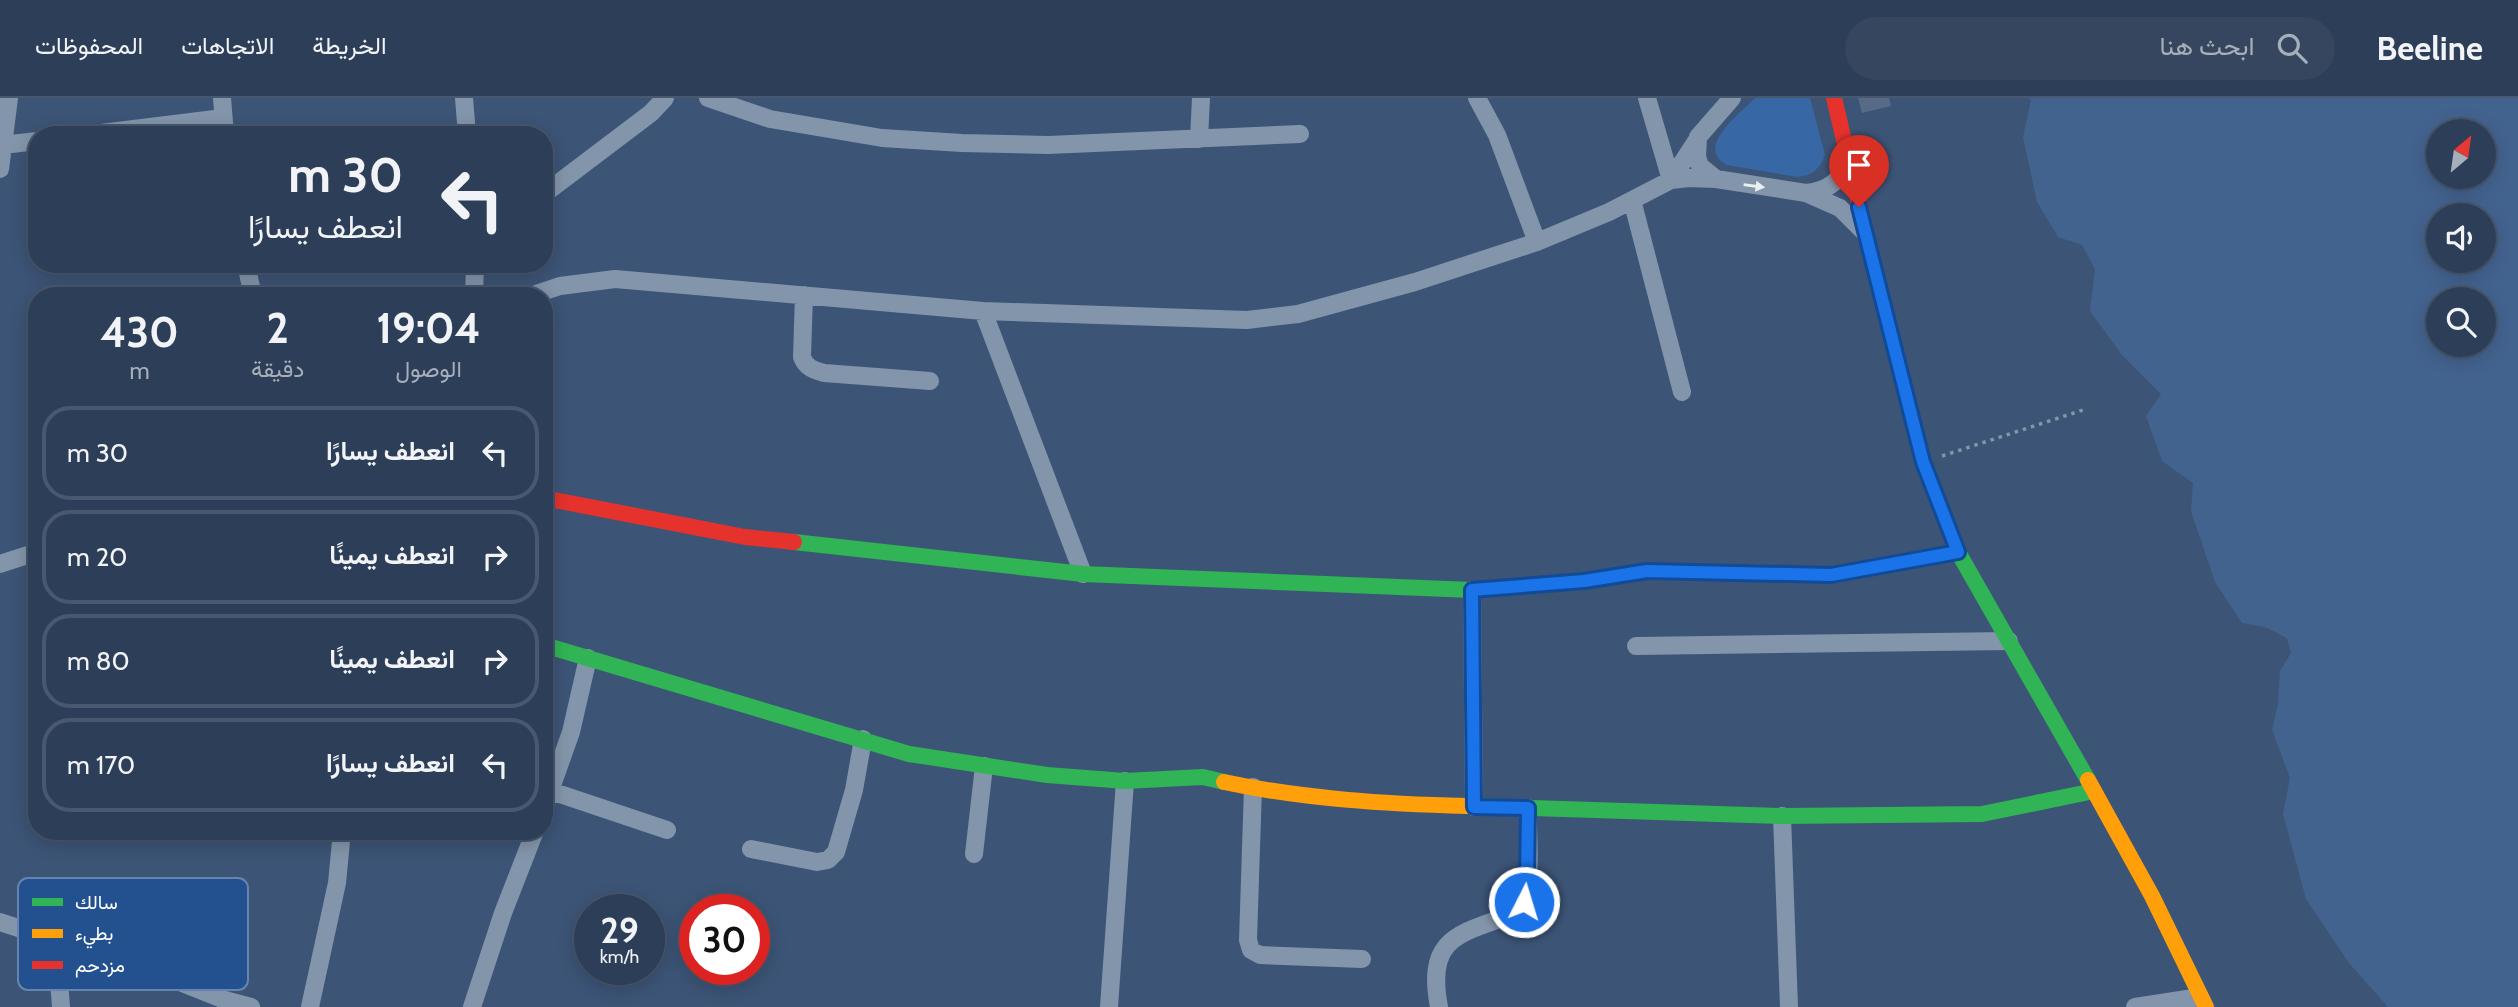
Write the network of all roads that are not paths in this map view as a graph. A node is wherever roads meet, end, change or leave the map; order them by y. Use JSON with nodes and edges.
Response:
{"nodes":[{"id":1,"x":9,"y":98,"type":"edge"},
{"id":2,"x":222,"y":98,"type":"edge"},
{"id":3,"x":464,"y":98,"type":"edge"},
{"id":4,"x":665,"y":98,"type":"edge"},
{"id":5,"x":708,"y":98,"type":"edge"},
{"id":6,"x":1201,"y":98,"type":"edge"},
{"id":7,"x":1477,"y":98,"type":"edge"},
{"id":8,"x":1647,"y":98,"type":"edge"},
{"id":9,"x":1732,"y":98,"type":"edge"},
{"id":10,"x":1834,"y":98,"type":"edge"},
{"id":11,"x":224,"y":126,"type":"edge"},
{"id":12,"x":466,"y":126,"type":"edge"},
{"id":13,"x":1300,"y":134,"type":"dead end"},
{"id":14,"x":1698,"y":137,"type":"junction"},
{"id":15,"x":1199,"y":139,"type":"junction"},
{"id":16,"x":28,"y":142,"type":"edge"},
{"id":17,"x":3,"y":145,"type":"junction"},
{"id":18,"x":1847,"y":157,"type":"junction"},
{"id":19,"x":0,"y":169,"type":"edge"},
{"id":20,"x":1716,"y":179,"type":"junction"},
{"id":21,"x":1671,"y":180,"type":"junction"},
{"id":22,"x":553,"y":187,"type":"edge"},
{"id":23,"x":1806,"y":193,"type":"junction"},
{"id":24,"x":1632,"y":200,"type":"junction"},
{"id":25,"x":1864,"y":232,"type":"junction"},
{"id":26,"x":1537,"y":242,"type":"junction"},
{"id":27,"x":553,"y":288,"type":"edge"},
{"id":28,"x":804,"y":295,"type":"junction"},
{"id":29,"x":982,"y":311,"type":"junction"},
{"id":30,"x":930,"y":381,"type":"dead end"},
{"id":31,"x":1682,"y":392,"type":"dead end"},
{"id":32,"x":553,"y":500,"type":"edge"},
{"id":33,"x":1958,"y":552,"type":"junction"},
{"id":34,"x":28,"y":555,"type":"edge"},
{"id":35,"x":0,"y":564,"type":"edge"},
{"id":36,"x":1083,"y":574,"type":"junction"},
{"id":37,"x":1472,"y":590,"type":"junction"},
{"id":38,"x":2009,"y":641,"type":"junction"},
{"id":39,"x":1636,"y":646,"type":"dead end"},
{"id":40,"x":553,"y":648,"type":"edge"},
{"id":41,"x":588,"y":658,"type":"junction"},
{"id":42,"x":863,"y":739,"type":"junction"},
{"id":43,"x":984,"y":766,"type":"junction"},
{"id":44,"x":1125,"y":781,"type":"junction"},
{"id":45,"x":553,"y":784,"type":"edge"},
{"id":46,"x":1253,"y":787,"type":"junction"},
{"id":47,"x":2094,"y":791,"type":"junction"},
{"id":48,"x":553,"y":800,"type":"edge"},
{"id":49,"x":1474,"y":807,"type":"junction"},
{"id":50,"x":1528,"y":808,"type":"junction"},
{"id":51,"x":1782,"y":817,"type":"junction"},
{"id":52,"x":667,"y":830,"type":"dead end"},
{"id":53,"x":341,"y":840,"type":"edge"},
{"id":54,"x":531,"y":840,"type":"edge"},
{"id":55,"x":751,"y":849,"type":"dead end"},
{"id":56,"x":974,"y":853,"type":"dead end"},
{"id":57,"x":0,"y":922,"type":"edge"},
{"id":58,"x":18,"y":928,"type":"edge"},
{"id":59,"x":1363,"y":959,"type":"dead end"},
{"id":60,"x":195,"y":990,"type":"edge"},
{"id":61,"x":2203,"y":1002,"type":"edge"},
{"id":62,"x":224,"y":1003,"type":"edge"},
{"id":63,"x":1785,"y":1006,"type":"edge"},
{"id":64,"x":251,"y":1007,"type":"edge"},
{"id":65,"x":310,"y":1007,"type":"edge"},
{"id":66,"x":472,"y":1007,"type":"edge"},
{"id":67,"x":1110,"y":1007,"type":"edge"},
{"id":68,"x":1439,"y":1007,"type":"edge"},
{"id":69,"x":2135,"y":1007,"type":"edge"}],
"edges":[{"from":1,"to":17,"type":"street"},
{"from":2,"to":11,"type":"street"},
{"from":3,"to":12,"type":"street"},
{"from":4,"to":22,"type":"street"},
{"from":5,"to":15,"type":"street"},
{"from":6,"to":15,"type":"street"},
{"from":7,"to":26,"type":"street"},
{"from":8,"to":21,"type":"street"},
{"from":9,"to":14,"type":"street"},
{"from":10,"to":18,"type":"street"},
{"from":13,"to":15,"type":"street"},
{"from":14,"to":20,"type":"street"},
{"from":14,"to":21,"type":"street"},
{"from":16,"to":17,"type":"street"},
{"from":17,"to":19,"type":"street"},
{"from":18,"to":23,"type":"street"},
{"from":18,"to":25,"type":"street"},
{"from":20,"to":21,"type":"street"},
{"from":20,"to":23,"type":"street","one_way":true},
{"from":21,"to":24,"type":"street"},
{"from":23,"to":25,"type":"street"},
{"from":24,"to":26,"type":"street"},
{"from":24,"to":31,"type":"street"},
{"from":25,"to":33,"type":"street"},
{"from":26,"to":29,"type":"street"},
{"from":27,"to":28,"type":"street"},
{"from":28,"to":29,"type":"street"},
{"from":28,"to":30,"type":"street"},
{"from":29,"to":36,"type":"street"},
{"from":32,"to":36,"type":"street"},
{"from":33,"to":37,"type":"street"},
{"from":33,"to":38,"type":"street"},
{"from":34,"to":35,"type":"street"},
{"from":36,"to":37,"type":"street"},
{"from":37,"to":49,"type":"street"},
{"from":38,"to":39,"type":"street"},
{"from":38,"to":47,"type":"street"},
{"from":40,"to":41,"type":"street"},
{"from":41,"to":42,"type":"street"},
{"from":41,"to":45,"type":"street"},
{"from":42,"to":43,"type":"street"},
{"from":42,"to":55,"type":"street"},
{"from":43,"to":44,"type":"street"},
{"from":43,"to":56,"type":"street"},
{"from":44,"to":46,"type":"street"},
{"from":44,"to":67,"type":"street"},
{"from":46,"to":49,"type":"street"},
{"from":46,"to":59,"type":"street"},
{"from":47,"to":51,"type":"street"},
{"from":47,"to":61,"type":"street"},
{"from":48,"to":52,"type":"street"},
{"from":49,"to":50,"type":"street"},
{"from":50,"to":51,"type":"street"},
{"from":50,"to":68,"type":"street"},
{"from":51,"to":63,"type":"street"},
{"from":53,"to":65,"type":"street"},
{"from":54,"to":66,"type":"street"},
{"from":57,"to":58,"type":"street"},
{"from":60,"to":62,"type":"street"},
{"from":61,"to":69,"type":"street"},
{"from":62,"to":64,"type":"street"}]}
